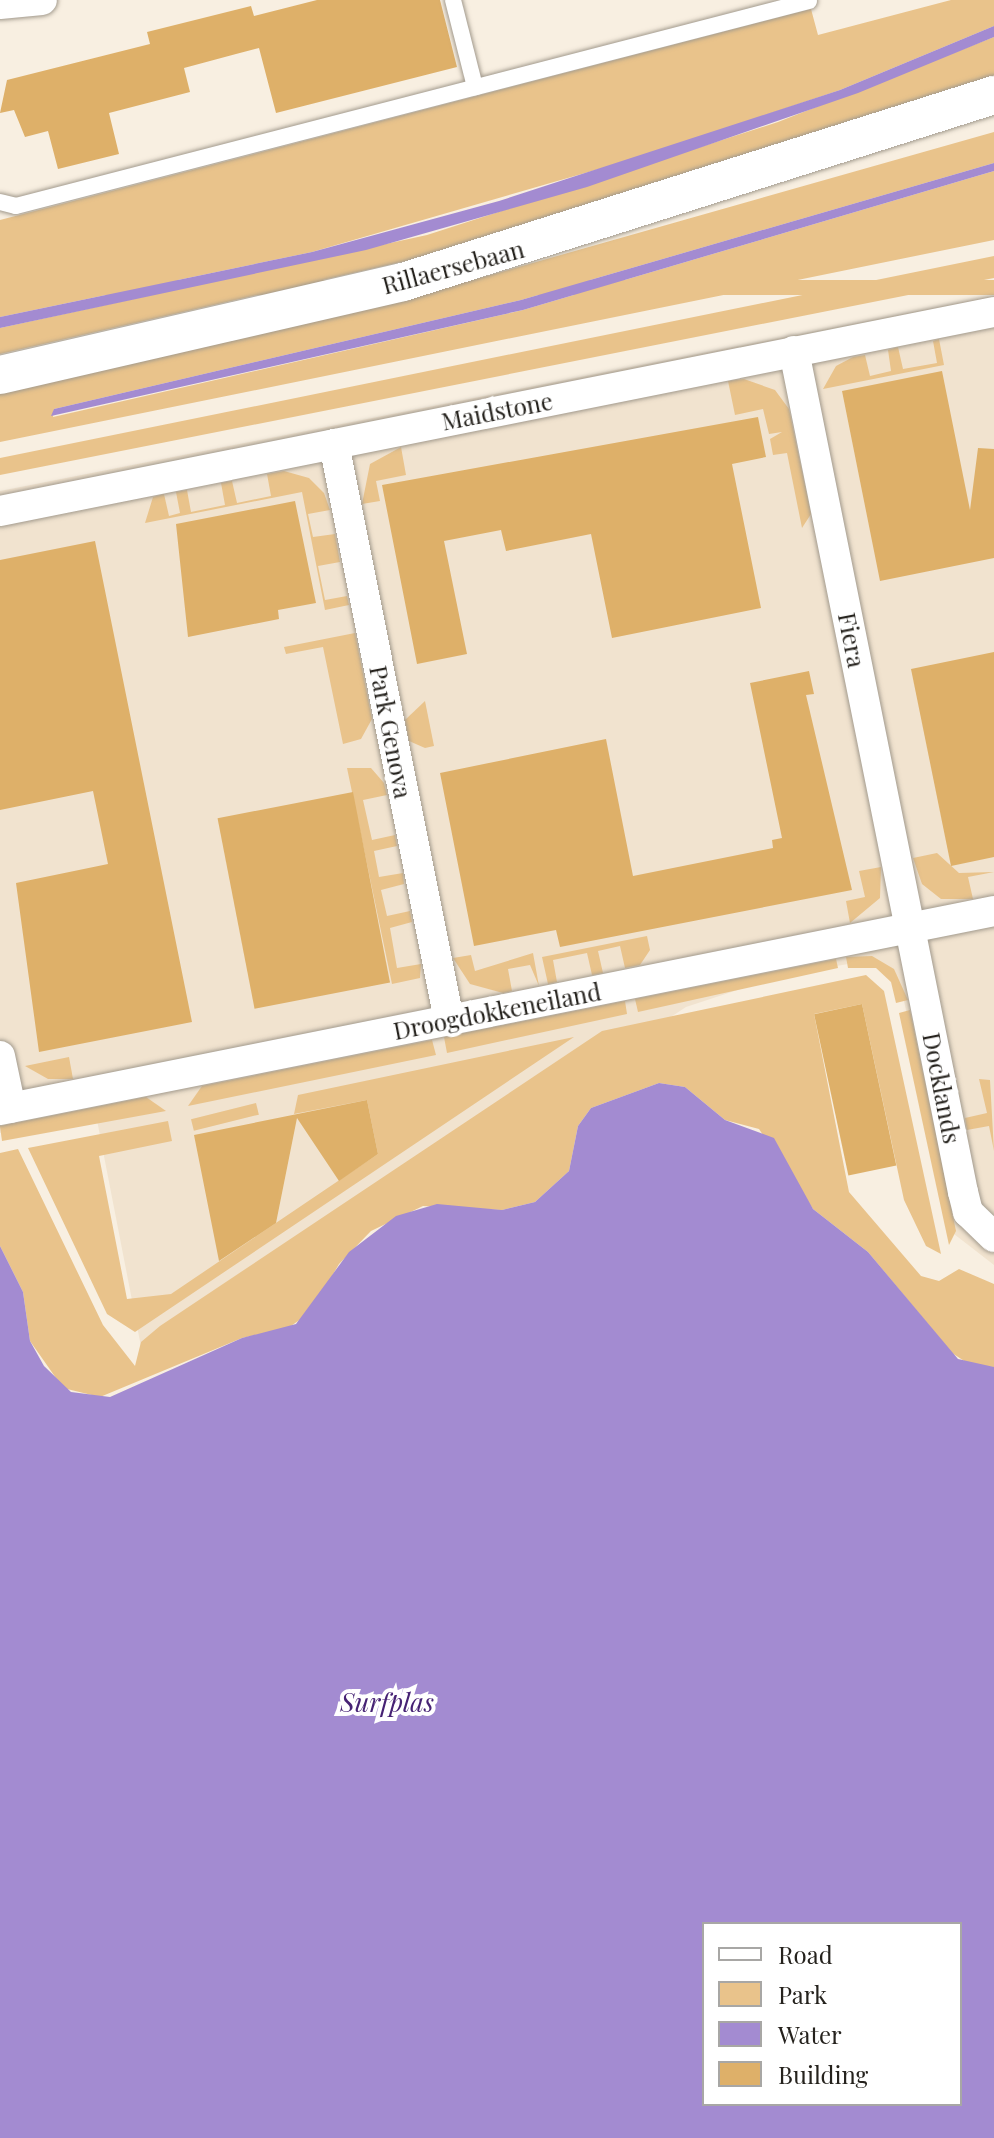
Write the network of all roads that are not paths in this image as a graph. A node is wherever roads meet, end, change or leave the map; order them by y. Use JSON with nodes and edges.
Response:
{"nodes":[{"id":1,"x":42,"y":0,"type":"edge"},
{"id":2,"x":453,"y":0,"type":"edge"},
{"id":3,"x":809,"y":1,"type":"edge"},
{"id":4,"x":0,"y":4,"type":"edge"},
{"id":5,"x":475,"y":87,"type":"junction"},
{"id":6,"x":994,"y":95,"type":"edge"},
{"id":7,"x":994,"y":113,"type":"edge"},
{"id":8,"x":898,"y":131,"type":"junction"},
{"id":9,"x":0,"y":202,"type":"edge"},
{"id":10,"x":994,"y":312,"type":"edge"},
{"id":11,"x":794,"y":351,"type":"junction"},
{"id":12,"x":0,"y":375,"type":"edge"},
{"id":13,"x":334,"y":444,"type":"junction"},
{"id":14,"x":0,"y":511,"type":"edge"},
{"id":15,"x":994,"y":911,"type":"edge"},
{"id":16,"x":910,"y":928,"type":"junction"},
{"id":17,"x":449,"y":1020,"type":"junction"},
{"id":18,"x":0,"y":1056,"type":"edge"},
{"id":19,"x":5,"y":1109,"type":"edge"},
{"id":20,"x":994,"y":1237,"type":"edge"}],
"edges":[{"from":1,"to":4,"type":"street"},
{"from":2,"to":5,"type":"lane"},
{"from":3,"to":5,"type":"lane"},
{"from":5,"to":9,"type":"lane"},
{"from":6,"to":8,"type":"street","name":"Rillaersebaan"},
{"from":7,"to":8,"type":"street","name":"Rillaersebaan"},
{"from":8,"to":12,"type":"street","name":"Rillaersebaan"},
{"from":10,"to":11,"type":"street","name":"Maidstone"},
{"from":11,"to":13,"type":"street","name":"Maidstone"},
{"from":11,"to":16,"type":"street","name":"Fiera"},
{"from":13,"to":14,"type":"street","name":"Maidstone"},
{"from":13,"to":17,"type":"street","name":"Park Genova"},
{"from":15,"to":16,"type":"street","name":"Droogdokkeneiland"},
{"from":16,"to":17,"type":"street","name":"Droogdokkeneiland"},
{"from":16,"to":20,"type":"street","name":"Docklands"},
{"from":17,"to":19,"type":"street","name":"Droogdokkeneiland"},
{"from":18,"to":19,"type":"street"}]}
